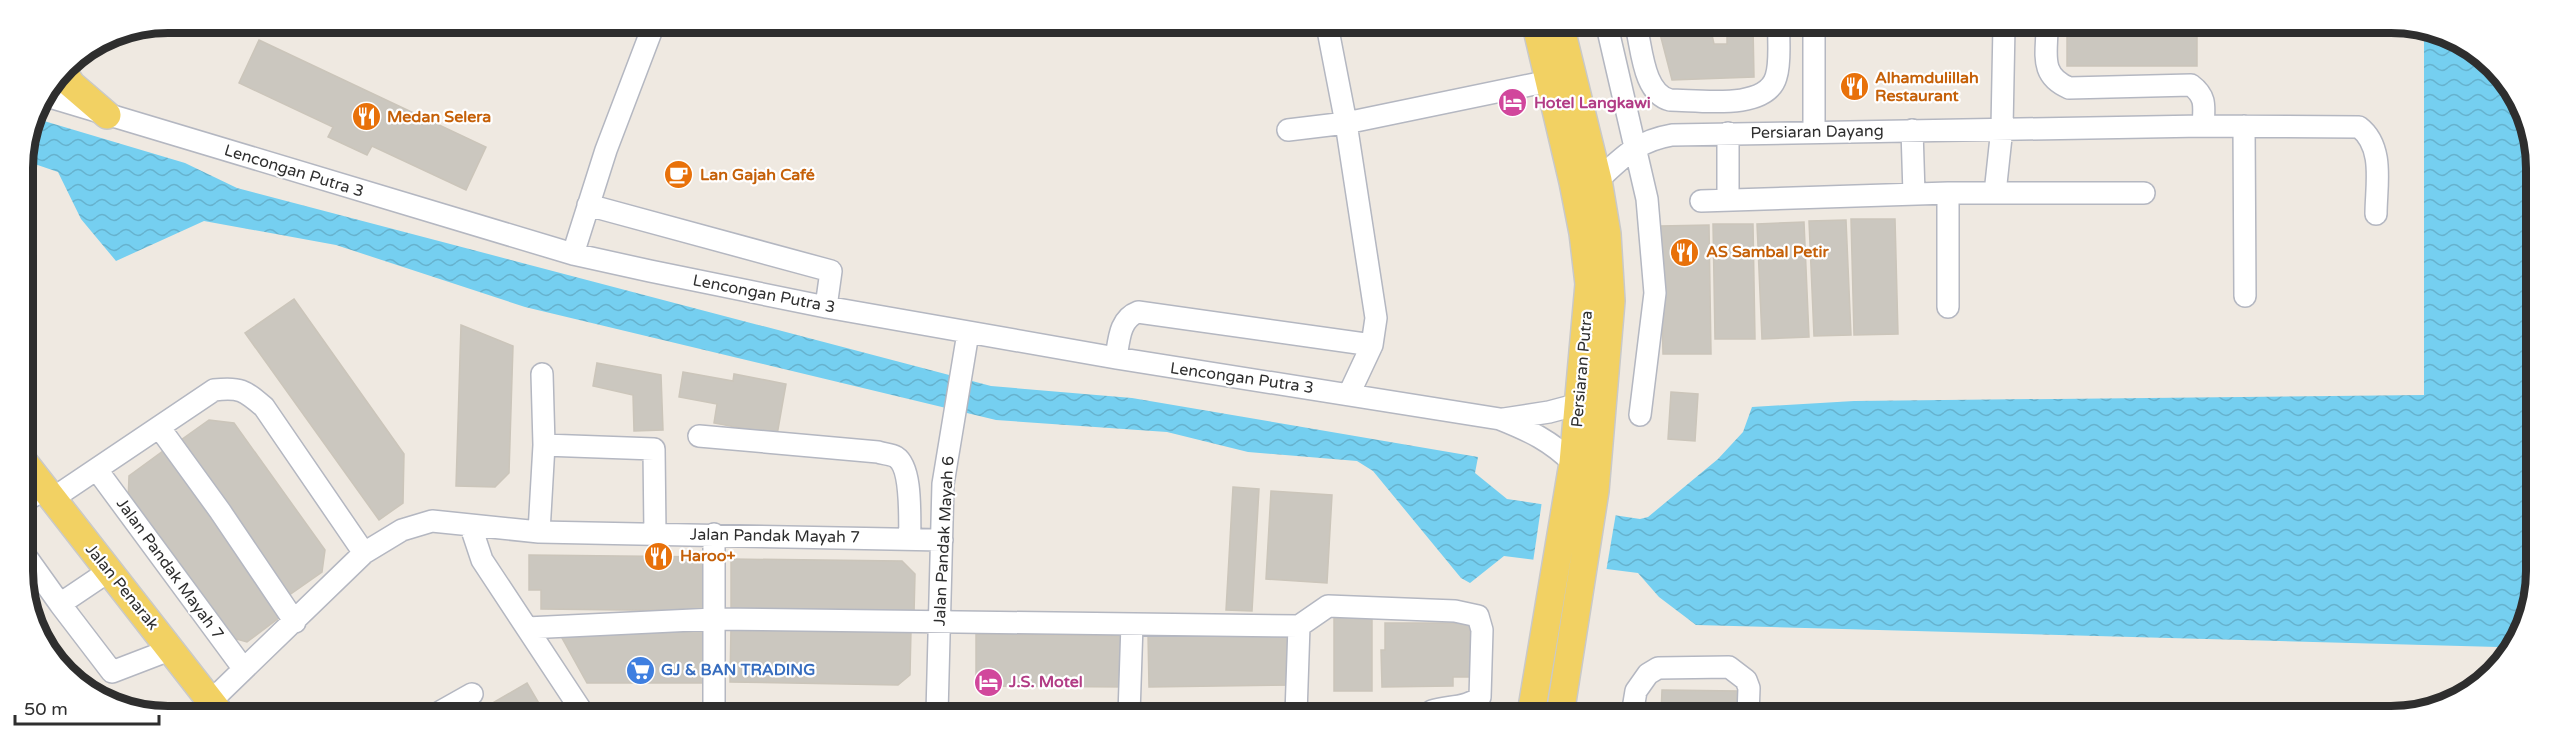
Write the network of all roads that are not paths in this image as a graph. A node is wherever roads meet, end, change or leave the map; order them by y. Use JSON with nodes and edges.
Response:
{"nodes":[{"id":1,"x":651,"y":33,"type":"edge"},
{"id":2,"x":1329,"y":33,"type":"edge"},
{"id":3,"x":1538,"y":33,"type":"edge"},
{"id":4,"x":1562,"y":33,"type":"edge"},
{"id":5,"x":1609,"y":33,"type":"edge"},
{"id":6,"x":1638,"y":33,"type":"edge"},
{"id":7,"x":1779,"y":33,"type":"edge"},
{"id":8,"x":1814,"y":33,"type":"edge"},
{"id":9,"x":2004,"y":33,"type":"edge"},
{"id":10,"x":2047,"y":33,"type":"edge"},
{"id":11,"x":67,"y":78,"type":"edge"},
{"id":12,"x":1549,"y":81,"type":"junction"},
{"id":13,"x":53,"y":98,"type":"edge"},
{"id":14,"x":1714,"y":100,"type":"junction"},
{"id":15,"x":107,"y":115,"type":"junction"},
{"id":16,"x":1346,"y":123,"type":"junction"},
{"id":17,"x":2203,"y":126,"type":"junction"},
{"id":18,"x":2244,"y":126,"type":"junction"},
{"id":19,"x":2002,"y":128,"type":"junction"},
{"id":20,"x":1288,"y":130,"type":"dead end"},
{"id":21,"x":1912,"y":130,"type":"junction"},
{"id":22,"x":1814,"y":132,"type":"junction"},
{"id":23,"x":1721,"y":134,"type":"junction"},
{"id":24,"x":1634,"y":147,"type":"junction"},
{"id":25,"x":1598,"y":180,"type":"junction"},
{"id":26,"x":1948,"y":193,"type":"junction"},
{"id":27,"x":1995,"y":193,"type":"junction"},
{"id":28,"x":2144,"y":193,"type":"dead end"},
{"id":29,"x":1914,"y":194,"type":"junction"},
{"id":30,"x":1728,"y":200,"type":"junction"},
{"id":31,"x":1701,"y":201,"type":"dead end"},
{"id":32,"x":588,"y":205,"type":"junction"},
{"id":33,"x":2376,"y":214,"type":"dead end"},
{"id":34,"x":573,"y":254,"type":"junction"},
{"id":35,"x":2245,"y":296,"type":"dead end"},
{"id":36,"x":826,"y":307,"type":"junction"},
{"id":37,"x":1948,"y":307,"type":"dead end"},
{"id":38,"x":968,"y":333,"type":"junction"},
{"id":39,"x":1372,"y":345,"type":"junction"},
{"id":40,"x":1116,"y":358,"type":"junction"},
{"id":41,"x":542,"y":375,"type":"dead end"},
{"id":42,"x":1349,"y":394,"type":"junction"},
{"id":43,"x":1579,"y":404,"type":"junction"},
{"id":44,"x":1640,"y":415,"type":"dead end"},
{"id":45,"x":1500,"y":419,"type":"junction"},
{"id":46,"x":159,"y":427,"type":"junction"},
{"id":47,"x":699,"y":436,"type":"dead end"},
{"id":48,"x":544,"y":445,"type":"junction"},
{"id":49,"x":97,"y":470,"type":"junction"},
{"id":50,"x":1579,"y":480,"type":"junction"},
{"id":51,"x":33,"y":481,"type":"edge"},
{"id":52,"x":40,"y":496,"type":"edge"},
{"id":53,"x":471,"y":527,"type":"junction"},
{"id":54,"x":539,"y":532,"type":"junction"},
{"id":55,"x":655,"y":533,"type":"junction"},
{"id":56,"x":714,"y":534,"type":"junction"},
{"id":57,"x":910,"y":538,"type":"junction"},
{"id":58,"x":942,"y":540,"type":"junction"},
{"id":59,"x":364,"y":553,"type":"junction"},
{"id":60,"x":33,"y":566,"type":"edge"},
{"id":61,"x":109,"y":571,"type":"junction"},
{"id":62,"x":1569,"y":579,"type":"junction"},
{"id":63,"x":60,"y":604,"type":"junction"},
{"id":64,"x":714,"y":619,"type":"junction"},
{"id":65,"x":940,"y":621,"type":"junction"},
{"id":66,"x":295,"y":622,"type":"junction"},
{"id":67,"x":1132,"y":624,"type":"junction"},
{"id":68,"x":1299,"y":626,"type":"junction"},
{"id":69,"x":527,"y":628,"type":"junction"},
{"id":70,"x":171,"y":649,"type":"junction"},
{"id":71,"x":243,"y":668,"type":"junction"},
{"id":72,"x":472,"y":694,"type":"dead end"},
{"id":73,"x":215,"y":706,"type":"edge"},
{"id":74,"x":451,"y":706,"type":"edge"},
{"id":75,"x":579,"y":706,"type":"edge"},
{"id":76,"x":714,"y":706,"type":"edge"},
{"id":77,"x":937,"y":706,"type":"edge"},
{"id":78,"x":1129,"y":706,"type":"edge"},
{"id":79,"x":1296,"y":706,"type":"edge"},
{"id":80,"x":1454,"y":706,"type":"edge"},
{"id":81,"x":1533,"y":706,"type":"edge"},
{"id":82,"x":1561,"y":706,"type":"edge"},
{"id":83,"x":1634,"y":706,"type":"edge"},
{"id":84,"x":1748,"y":706,"type":"edge"}],
"edges":[{"from":1,"to":32,"type":"street"},
{"from":2,"to":16,"type":"street"},
{"from":3,"to":12,"type":"main road","name":"Persiaran Putra"},
{"from":4,"to":25,"type":"main road","name":"Persiaran Putra"},
{"from":5,"to":24,"type":"street"},
{"from":6,"to":14,"type":"street"},
{"from":7,"to":14,"type":"street"},
{"from":8,"to":22,"type":"street"},
{"from":9,"to":19,"type":"street"},
{"from":10,"to":17,"type":"street"},
{"from":11,"to":15,"type":"main road"},
{"from":12,"to":16,"type":"street"},
{"from":12,"to":43,"type":"main road","name":"Persiaran Putra"},
{"from":13,"to":15,"type":"street","name":"Lencongan Putra 3"},
{"from":14,"to":23,"type":"street"},
{"from":15,"to":34,"type":"street","name":"Lencongan Putra 3"},
{"from":16,"to":20,"type":"street"},
{"from":16,"to":39,"type":"street"},
{"from":17,"to":18,"type":"street","name":"Persiaran Dayang"},
{"from":17,"to":19,"type":"street","name":"Persiaran Dayang"},
{"from":18,"to":33,"type":"street","name":"Persiaran Dayang"},
{"from":18,"to":35,"type":"street"},
{"from":19,"to":21,"type":"street","name":"Persiaran Dayang"},
{"from":19,"to":27,"type":"street"},
{"from":21,"to":22,"type":"street","name":"Persiaran Dayang"},
{"from":21,"to":29,"type":"street"},
{"from":22,"to":23,"type":"street","name":"Persiaran Dayang"},
{"from":23,"to":24,"type":"street","name":"Persiaran Dayang"},
{"from":23,"to":30,"type":"street"},
{"from":24,"to":25,"type":"street"},
{"from":24,"to":44,"type":"street"},
{"from":25,"to":50,"type":"main road","name":"Persiaran Putra"},
{"from":26,"to":27,"type":"street"},
{"from":26,"to":29,"type":"street"},
{"from":26,"to":37,"type":"street"},
{"from":27,"to":28,"type":"street"},
{"from":29,"to":30,"type":"street"},
{"from":30,"to":31,"type":"street"},
{"from":32,"to":34,"type":"street"},
{"from":32,"to":36,"type":"street"},
{"from":34,"to":36,"type":"street","name":"Lencongan Putra 3"},
{"from":36,"to":38,"type":"street","name":"Lencongan Putra 3"},
{"from":38,"to":40,"type":"street","name":"Lencongan Putra 3"},
{"from":38,"to":58,"type":"street","name":"Jalan Pandak Mayah 6"},
{"from":39,"to":40,"type":"street"},
{"from":39,"to":42,"type":"street"},
{"from":40,"to":42,"type":"street","name":"Lencongan Putra 3"},
{"from":41,"to":48,"type":"street"},
{"from":42,"to":45,"type":"street","name":"Lencongan Putra 3"},
{"from":43,"to":45,"type":"street"},
{"from":43,"to":50,"type":"main road","name":"Persiaran Putra"},
{"from":45,"to":50,"type":"street"},
{"from":46,"to":49,"type":"street"},
{"from":46,"to":59,"type":"street"},
{"from":46,"to":66,"type":"street"},
{"from":47,"to":57,"type":"street"},
{"from":48,"to":54,"type":"street"},
{"from":48,"to":55,"type":"street"},
{"from":49,"to":52,"type":"street"},
{"from":49,"to":71,"type":"street","name":"Jalan Pandak Mayah 7"},
{"from":50,"to":62,"type":"main road","name":"Persiaran Putra"},
{"from":51,"to":52,"type":"main road","name":"Jalan Penarak"},
{"from":52,"to":61,"type":"main road","name":"Jalan Penarak"},
{"from":53,"to":54,"type":"street","name":"Jalan Pandak Mayah 7"},
{"from":53,"to":59,"type":"street","name":"Jalan Pandak Mayah 7"},
{"from":53,"to":69,"type":"street"},
{"from":54,"to":55,"type":"street","name":"Jalan Pandak Mayah 7"},
{"from":55,"to":56,"type":"street","name":"Jalan Pandak Mayah 7"},
{"from":56,"to":57,"type":"street","name":"Jalan Pandak Mayah 7"},
{"from":56,"to":64,"type":"street"},
{"from":57,"to":58,"type":"street","name":"Jalan Pandak Mayah 7"},
{"from":58,"to":65,"type":"street","name":"Jalan Pandak Mayah 6"},
{"from":59,"to":66,"type":"street","name":"Jalan Pandak Mayah 7"},
{"from":60,"to":63,"type":"street"},
{"from":61,"to":63,"type":"street"},
{"from":61,"to":70,"type":"main road","name":"Jalan Penarak"},
{"from":62,"to":81,"type":"main road","name":"Persiaran Putra"},
{"from":62,"to":82,"type":"main road","name":"Persiaran Putra"},
{"from":63,"to":70,"type":"street"},
{"from":64,"to":65,"type":"street"},
{"from":64,"to":69,"type":"street"},
{"from":64,"to":76,"type":"street"},
{"from":65,"to":67,"type":"street"},
{"from":65,"to":77,"type":"street","name":"Jalan Pandak Mayah 6"},
{"from":66,"to":71,"type":"street","name":"Jalan Pandak Mayah 7"},
{"from":67,"to":68,"type":"street"},
{"from":67,"to":78,"type":"street"},
{"from":68,"to":79,"type":"street"},
{"from":68,"to":80,"type":"street"},
{"from":69,"to":75,"type":"street"},
{"from":70,"to":73,"type":"main road","name":"Jalan Penarak"},
{"from":71,"to":73,"type":"street","name":"Jalan Pandak Mayah 7"},
{"from":72,"to":74,"type":"street"},
{"from":83,"to":84,"type":"street"}]}
